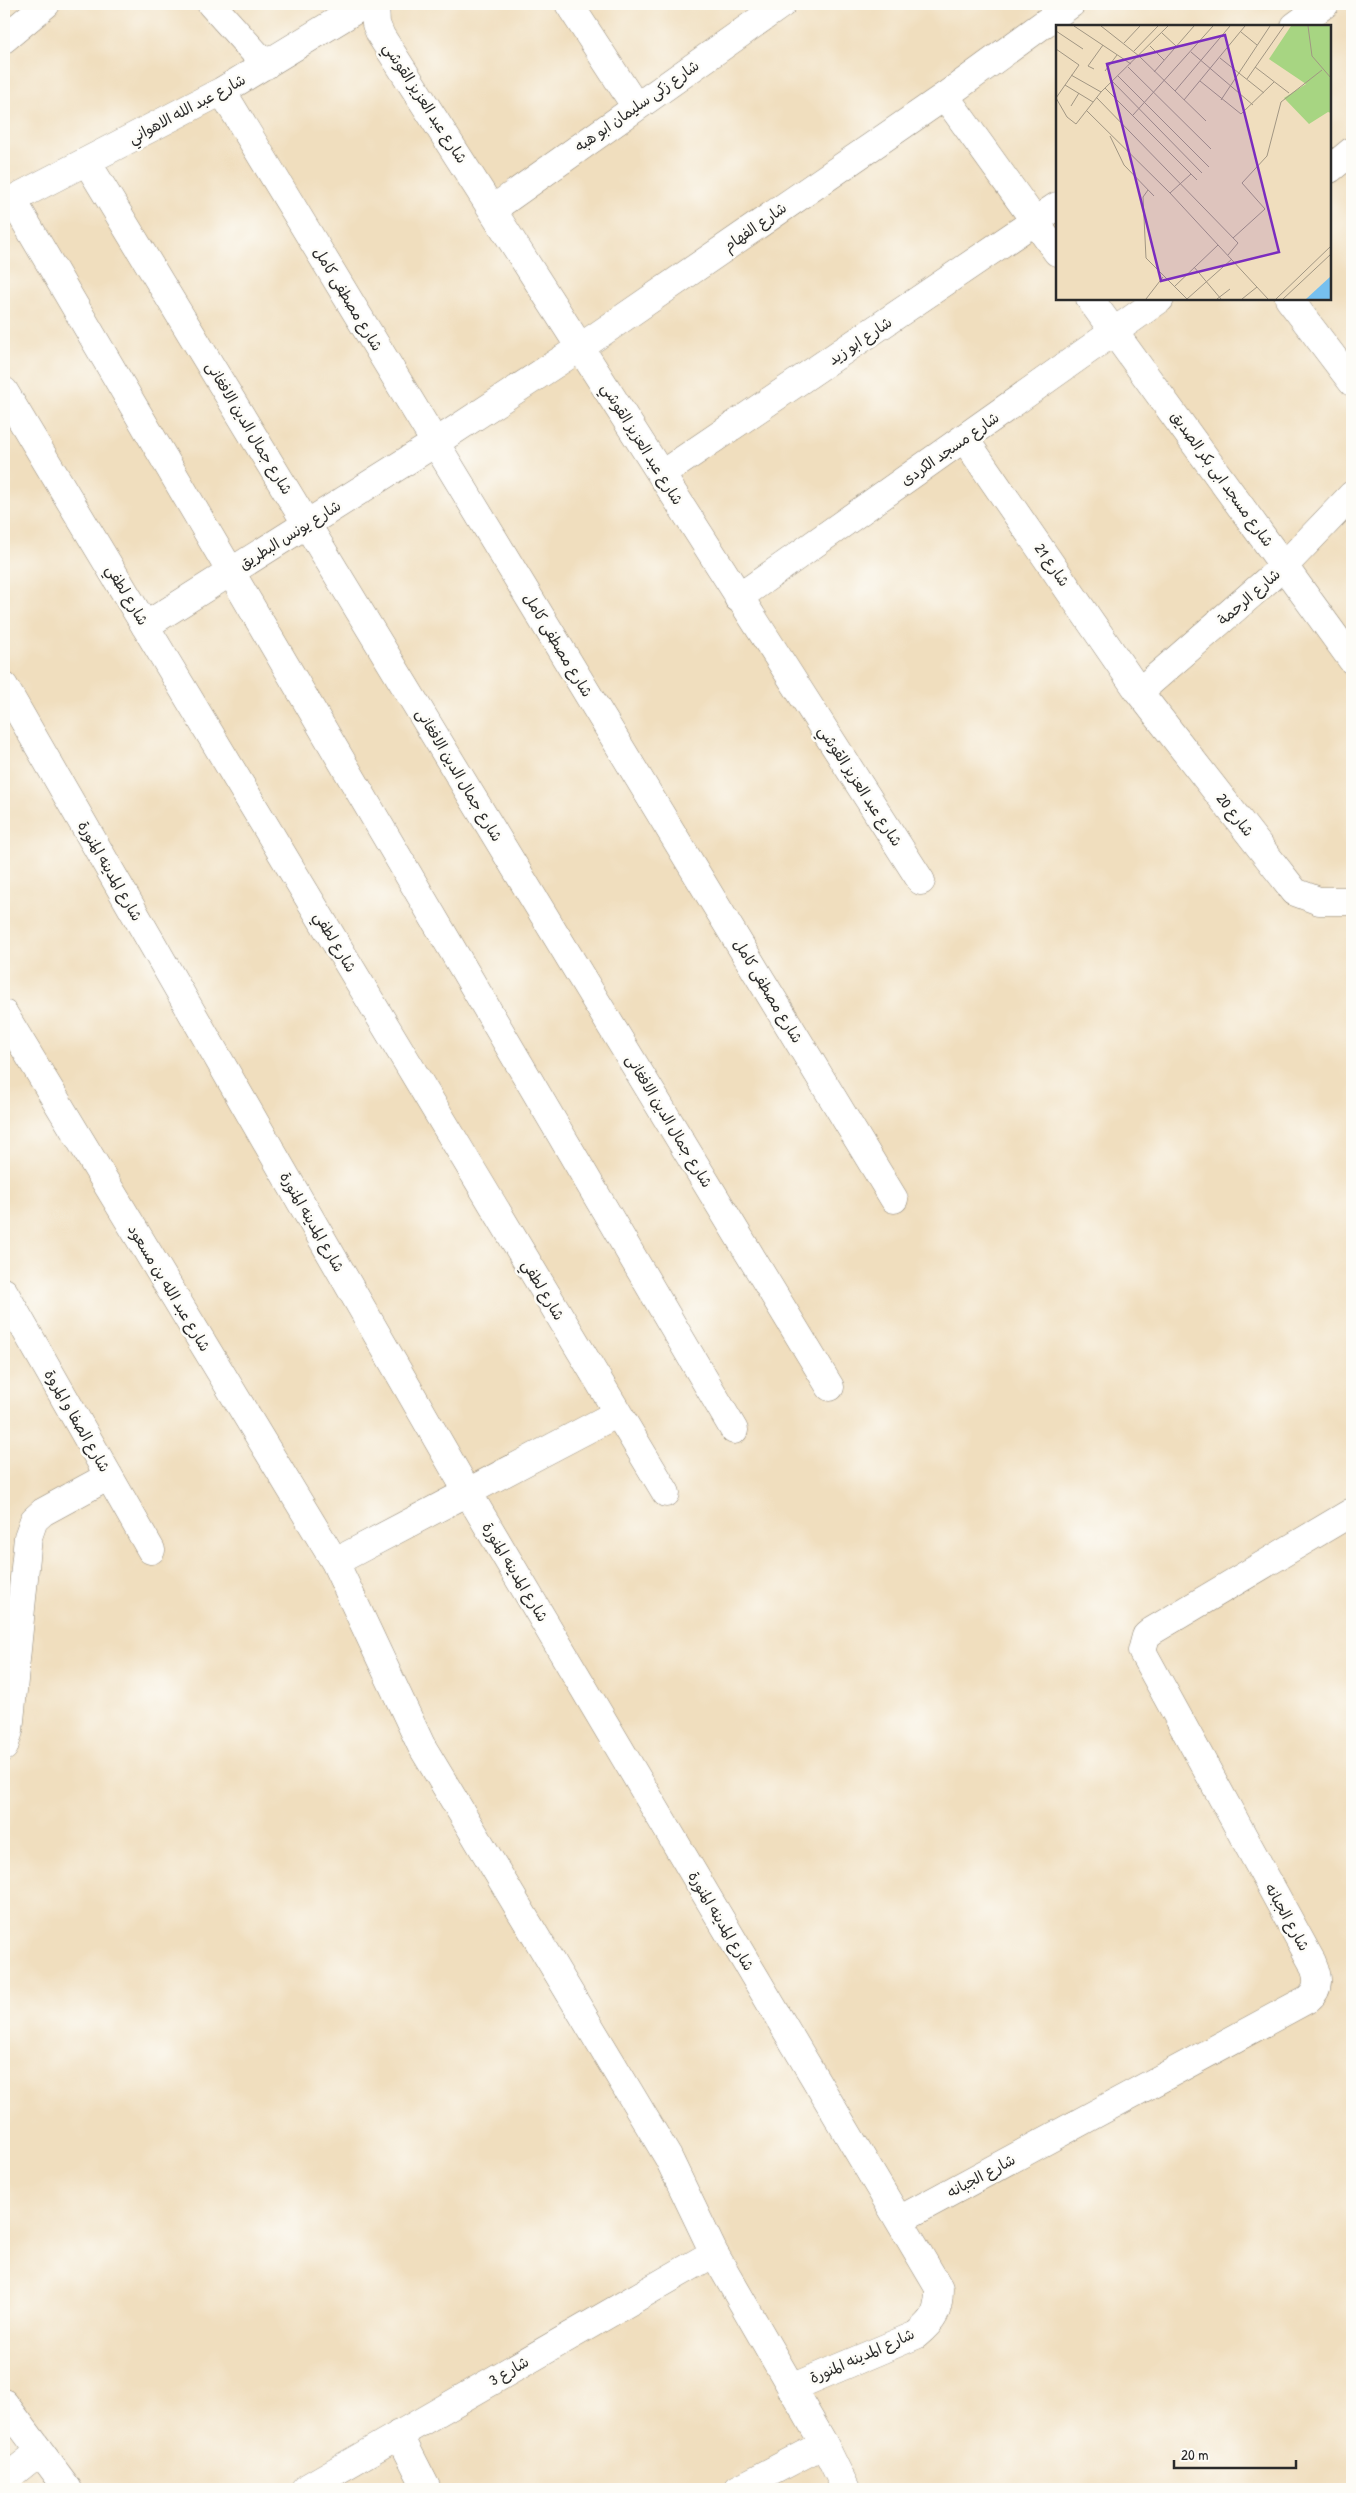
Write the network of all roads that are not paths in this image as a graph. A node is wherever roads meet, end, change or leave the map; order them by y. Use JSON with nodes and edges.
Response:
{"nodes":[{"id":1,"x":46,"y":4,"type":"edge"},
{"id":2,"x":211,"y":4,"type":"edge"},
{"id":3,"x":365,"y":4,"type":"edge"},
{"id":4,"x":375,"y":4,"type":"edge"},
{"id":5,"x":569,"y":4,"type":"edge"},
{"id":6,"x":782,"y":4,"type":"edge"},
{"id":7,"x":1071,"y":4,"type":"edge"},
{"id":8,"x":1325,"y":4,"type":"edge"},
{"id":9,"x":1296,"y":25,"type":"edge"},
{"id":10,"x":4,"y":39,"type":"edge"},
{"id":11,"x":266,"y":65,"type":"junction"},
{"id":12,"x":222,"y":92,"type":"junction"},
{"id":13,"x":945,"y":96,"type":"junction"},
{"id":14,"x":636,"y":107,"type":"junction"},
{"id":15,"x":1352,"y":151,"type":"edge"},
{"id":16,"x":87,"y":162,"type":"junction"},
{"id":17,"x":1331,"y":168,"type":"edge"},
{"id":18,"x":8,"y":202,"type":"edge"},
{"id":19,"x":492,"y":209,"type":"junction"},
{"id":20,"x":1047,"y":214,"type":"edge"},
{"id":21,"x":1056,"y":248,"type":"edge"},
{"id":22,"x":1091,"y":300,"type":"edge"},
{"id":23,"x":1159,"y":300,"type":"edge"},
{"id":24,"x":1290,"y":300,"type":"edge"},
{"id":25,"x":1114,"y":333,"type":"junction"},
{"id":26,"x":581,"y":347,"type":"junction"},
{"id":27,"x":1352,"y":382,"type":"edge"},
{"id":28,"x":4,"y":391,"type":"edge"},
{"id":29,"x":964,"y":438,"type":"junction"},
{"id":30,"x":435,"y":443,"type":"junction"},
{"id":31,"x":662,"y":474,"type":"junction"},
{"id":32,"x":1352,"y":494,"type":"edge"},
{"id":33,"x":307,"y":524,"type":"junction"},
{"id":34,"x":1285,"y":565,"type":"junction"},
{"id":35,"x":231,"y":572,"type":"junction"},
{"id":36,"x":738,"y":598,"type":"junction"},
{"id":37,"x":145,"y":626,"type":"junction"},
{"id":38,"x":1352,"y":660,"type":"edge"},
{"id":39,"x":4,"y":686,"type":"edge"},
{"id":40,"x":1139,"y":692,"type":"junction"},
{"id":41,"x":921,"y":881,"type":"dead end"},
{"id":42,"x":1352,"y":901,"type":"edge"},
{"id":43,"x":4,"y":1014,"type":"edge"},
{"id":44,"x":894,"y":1199,"type":"dead end"},
{"id":45,"x":4,"y":1292,"type":"edge"},
{"id":46,"x":830,"y":1387,"type":"dead end"},
{"id":47,"x":618,"y":1413,"type":"junction"},
{"id":48,"x":734,"y":1430,"type":"dead end"},
{"id":49,"x":108,"y":1476,"type":"junction"},
{"id":50,"x":467,"y":1491,"type":"junction"},
{"id":51,"x":666,"y":1493,"type":"dead end"},
{"id":52,"x":1352,"y":1512,"type":"edge"},
{"id":53,"x":151,"y":1550,"type":"dead end"},
{"id":54,"x":335,"y":1562,"type":"junction"},
{"id":55,"x":4,"y":1747,"type":"edge"},
{"id":56,"x":899,"y":2220,"type":"junction"},
{"id":57,"x":714,"y":2253,"type":"junction"},
{"id":58,"x":791,"y":2388,"type":"junction"},
{"id":59,"x":4,"y":2403,"type":"edge"},
{"id":60,"x":399,"y":2434,"type":"junction"},
{"id":61,"x":824,"y":2444,"type":"junction"},
{"id":62,"x":40,"y":2452,"type":"junction"},
{"id":63,"x":4,"y":2480,"type":"edge"},
{"id":64,"x":68,"y":2489,"type":"edge"},
{"id":65,"x":305,"y":2489,"type":"edge"},
{"id":66,"x":427,"y":2489,"type":"edge"},
{"id":67,"x":738,"y":2489,"type":"edge"},
{"id":68,"x":846,"y":2489,"type":"edge"}],
"edges":[{"from":1,"to":10,"type":"street"},
{"from":2,"to":11,"type":"street"},
{"from":3,"to":11,"type":"street","name":"شارع عبد الله الاهواني"},
{"from":4,"to":19,"type":"street","name":"شارع عبد العزيز القوشي"},
{"from":5,"to":14,"type":"street"},
{"from":6,"to":14,"type":"street","name":"شارع زكى سليمان ابو هبه"},
{"from":7,"to":13,"type":"street","name":"شارع الفهام"},
{"from":8,"to":9,"type":"street"},
{"from":11,"to":12,"type":"street","name":"شارع عبد الله الاهواني"},
{"from":12,"to":16,"type":"street","name":"شارع عبد الله الاهواني"},
{"from":12,"to":30,"type":"street","name":"شارع مصطفى كامل"},
{"from":13,"to":20,"type":"street"},
{"from":13,"to":26,"type":"street","name":"شارع الفهام"},
{"from":14,"to":19,"type":"street","name":"شارع زكى سليمان ابو هبه"},
{"from":15,"to":17,"type":"street"},
{"from":16,"to":18,"type":"street","name":"شارع عبد الله الاهواني"},
{"from":16,"to":33,"type":"street","name":"شارع جمال الدين الافغانى"},
{"from":18,"to":35,"type":"street"},
{"from":19,"to":26,"type":"street","name":"شارع عبد العزيز القوشي"},
{"from":20,"to":21,"type":"street"},
{"from":20,"to":31,"type":"street","name":"شارع ابو زيد"},
{"from":22,"to":25,"type":"street","name":"شارع مسجد ابى بكر الصديق"},
{"from":23,"to":25,"type":"street","name":"شارع مسجد الكردى"},
{"from":24,"to":27,"type":"street"},
{"from":25,"to":29,"type":"street","name":"شارع مسجد الكردى"},
{"from":25,"to":34,"type":"street","name":"شارع مسجد ابى بكر الصديق"},
{"from":26,"to":30,"type":"street","name":"شارع الفهام"},
{"from":26,"to":31,"type":"street","name":"شارع عبد العزيز القوشي"},
{"from":28,"to":37,"type":"street","name":"شارع لطفي"},
{"from":29,"to":36,"type":"street","name":"شارع مسجد الكردى"},
{"from":29,"to":40,"type":"street","name":"شارع 21"},
{"from":30,"to":33,"type":"street","name":"شارع يونس البطريق"},
{"from":30,"to":44,"type":"street","name":"شارع مصطفى كامل"},
{"from":31,"to":36,"type":"street","name":"شارع عبد العزيز القوشي"},
{"from":32,"to":34,"type":"street","name":"شارع الرحمة"},
{"from":33,"to":35,"type":"street","name":"شارع يونس البطريق"},
{"from":33,"to":46,"type":"street","name":"شارع جمال الدين الافغانى"},
{"from":34,"to":38,"type":"street","name":"شارع مسجد ابى بكر الصديق"},
{"from":34,"to":40,"type":"street","name":"شارع الرحمة"},
{"from":35,"to":37,"type":"street","name":"شارع يونس البطريق"},
{"from":35,"to":48,"type":"street"},
{"from":36,"to":41,"type":"street","name":"شارع عبد العزيز القوشي"},
{"from":37,"to":47,"type":"street","name":"شارع لطفي"},
{"from":39,"to":50,"type":"street","name":"شارع المدينه المنورة"},
{"from":40,"to":42,"type":"street","name":"شارع 20"},
{"from":43,"to":54,"type":"street","name":"شارع عبد الله بن مسعود"},
{"from":45,"to":49,"type":"street","name":"شارع الصفا و المروة"},
{"from":47,"to":50,"type":"street"},
{"from":47,"to":51,"type":"street","name":"شارع لطفي"},
{"from":49,"to":53,"type":"street","name":"شارع الصفا و المروة"},
{"from":49,"to":55,"type":"street"},
{"from":50,"to":54,"type":"street"},
{"from":50,"to":56,"type":"street","name":"شارع المدينه المنورة"},
{"from":52,"to":56,"type":"street","name":"شارع الجبانه"},
{"from":54,"to":57,"type":"street","name":"شارع عبد الله بن مسعود"},
{"from":56,"to":58,"type":"street","name":"شارع المدينه المنورة"},
{"from":57,"to":58,"type":"street","name":"شارع عبد الله بن مسعود"},
{"from":57,"to":60,"type":"street","name":"شارع 3"},
{"from":58,"to":61,"type":"street","name":"شارع عبد الله بن مسعود"},
{"from":59,"to":62,"type":"street"},
{"from":60,"to":65,"type":"street","name":"شارع 3"},
{"from":60,"to":66,"type":"street"},
{"from":61,"to":67,"type":"street"},
{"from":61,"to":68,"type":"street","name":"شارع عبد الله بن مسعود"},
{"from":62,"to":63,"type":"street"},
{"from":62,"to":64,"type":"street"}]}
